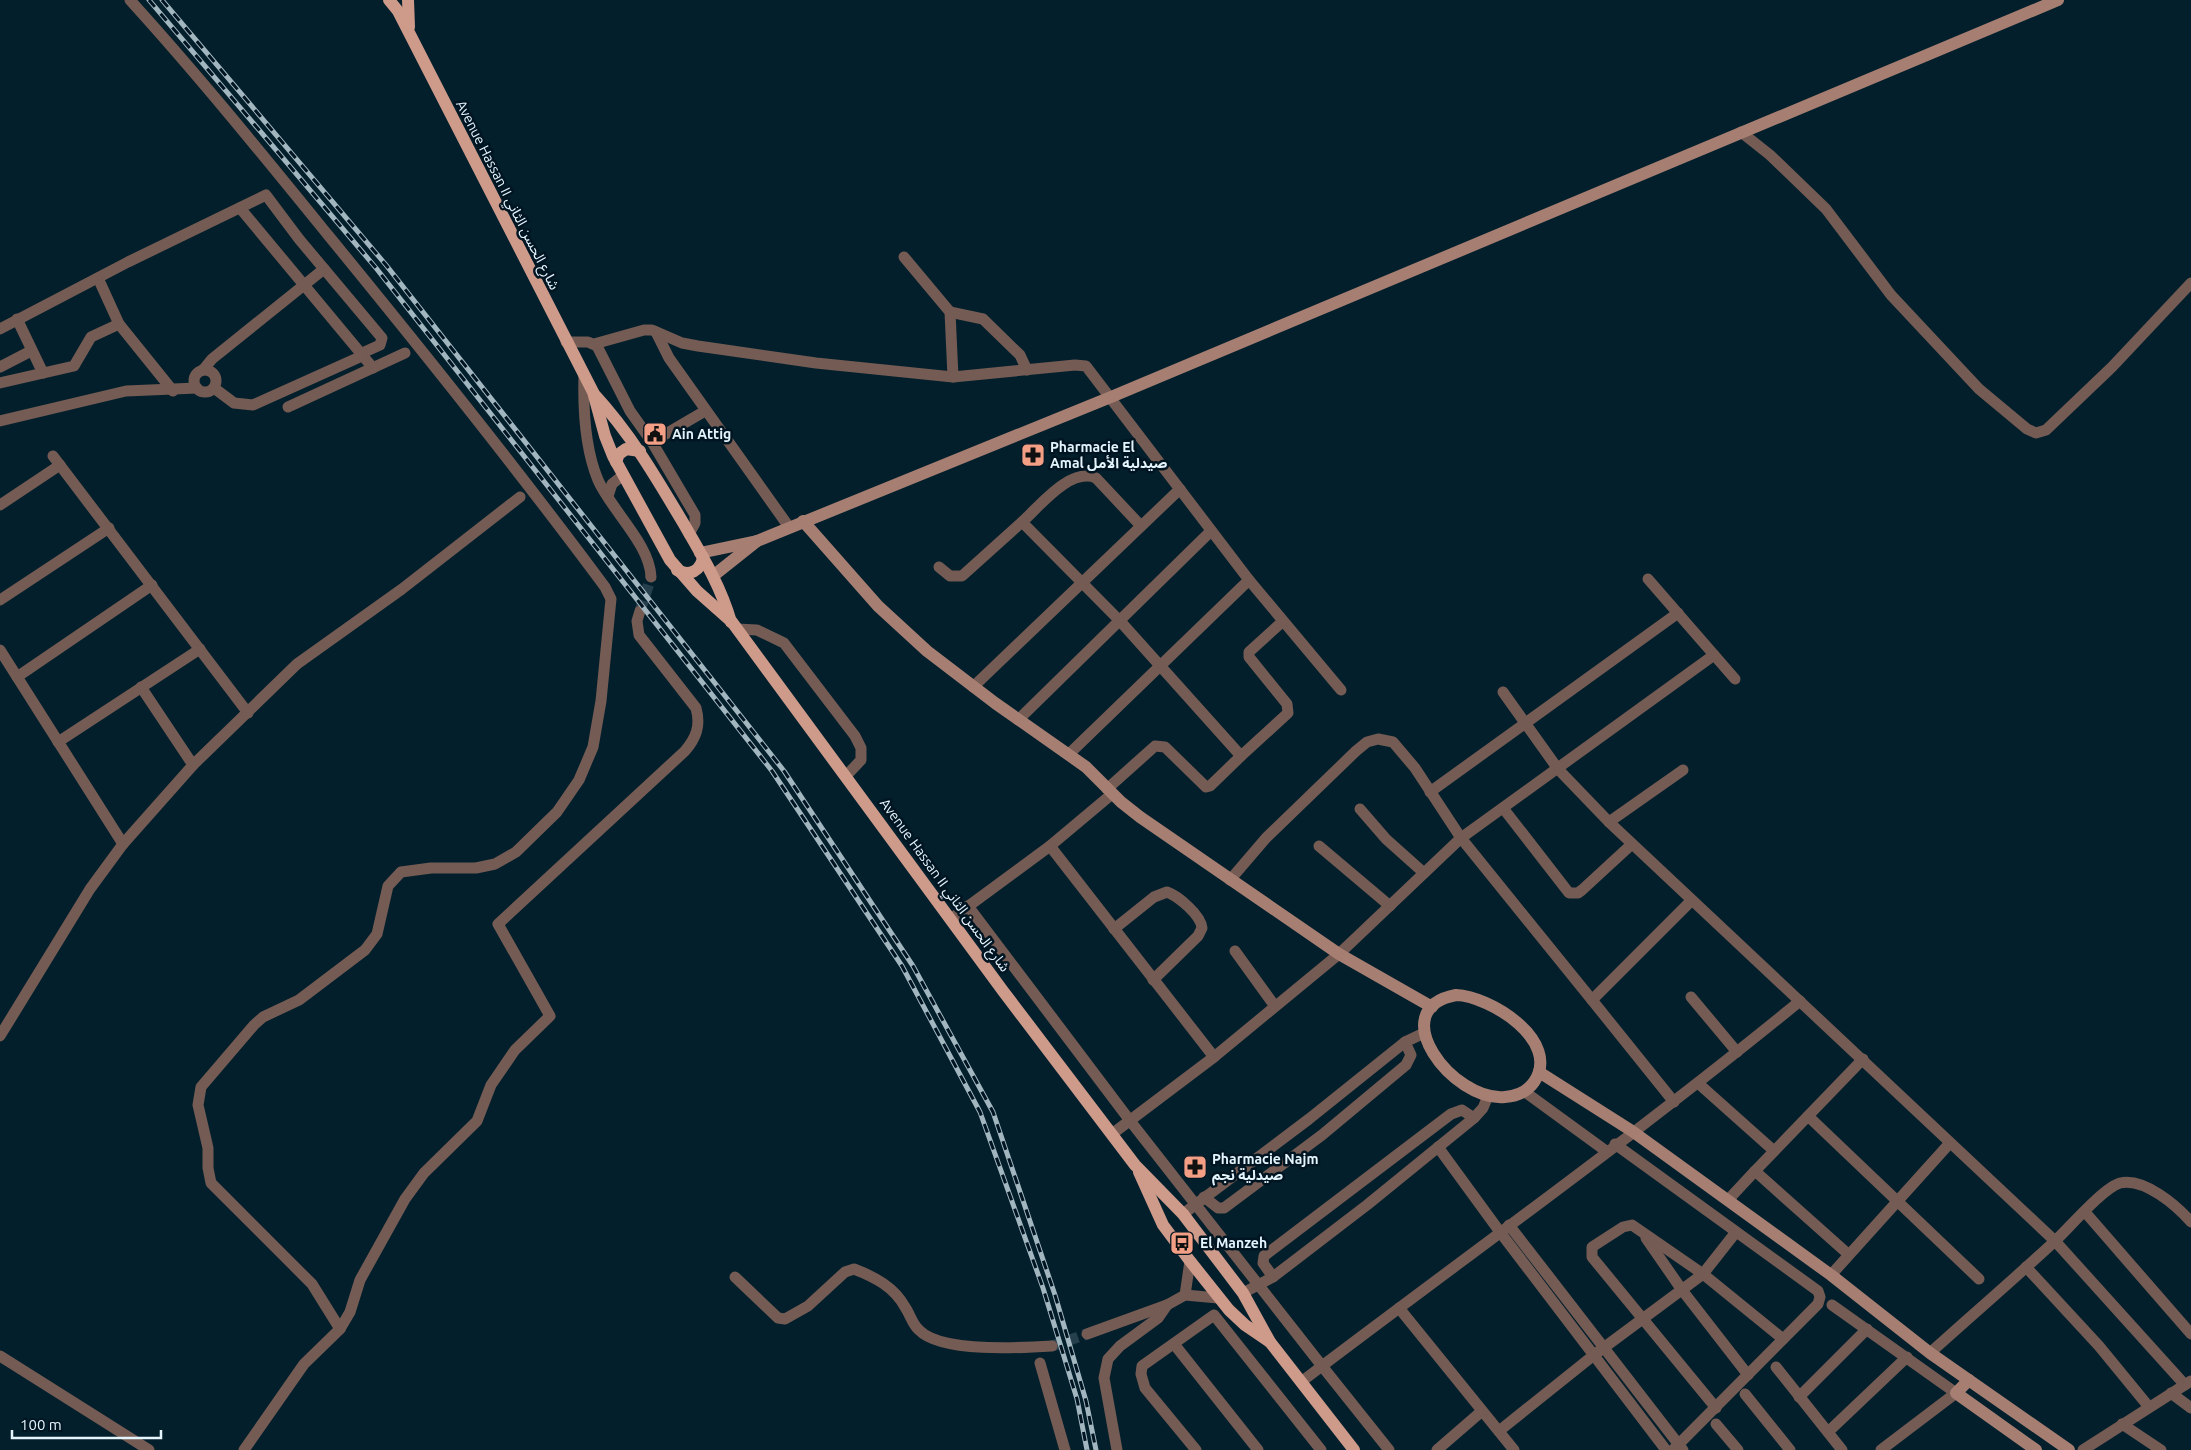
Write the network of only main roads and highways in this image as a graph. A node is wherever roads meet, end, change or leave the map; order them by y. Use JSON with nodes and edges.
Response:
{"nodes":[{"id":1,"x":389,"y":0,"type":"edge"},
{"id":2,"x":408,"y":0,"type":"edge"},
{"id":3,"x":398,"y":6,"type":"edge"},
{"id":4,"x":410,"y":34,"type":"junction"},
{"id":5,"x":593,"y":392,"type":"junction"},
{"id":6,"x":640,"y":451,"type":"junction"},
{"id":7,"x":616,"y":462,"type":"junction"},
{"id":8,"x":701,"y":555,"type":"junction"},
{"id":9,"x":677,"y":570,"type":"junction"},
{"id":10,"x":734,"y":626,"type":"junction"},
{"id":11,"x":1136,"y":1165,"type":"junction"},
{"id":12,"x":1182,"y":1214,"type":"junction"},
{"id":13,"x":1164,"y":1226,"type":"junction"},
{"id":14,"x":1243,"y":1293,"type":"junction"},
{"id":15,"x":1218,"y":1298,"type":"junction"},
{"id":16,"x":1270,"y":1342,"type":"junction"},
{"id":17,"x":1354,"y":1450,"type":"edge"}],
"edges":[{"from":1,"to":3,"type":"main road","name":"Avenue Hassan II شارع الحسن الثاني"},
{"from":2,"to":4,"type":"main road"},
{"from":3,"to":4,"type":"main road","name":"Avenue Hassan II شارع الحسن الثاني"},
{"from":4,"to":5,"type":"main road","name":"Avenue Hassan II شارع الحسن الثاني"},
{"from":5,"to":6,"type":"main road","name":"Avenue Hassan II شارع الحسن الثاني"},
{"from":5,"to":7,"type":"main road","name":"Avenue Hassan II شارع الحسن الثاني"},
{"from":6,"to":7,"type":"main road"},
{"from":6,"to":8,"type":"main road","name":"Avenue Hassan II شارع الحسن الثاني"},
{"from":7,"to":9,"type":"main road","name":"Avenue Hassan II شارع الحسن الثاني"},
{"from":8,"to":9,"type":"main road"},
{"from":8,"to":10,"type":"main road","name":"Avenue Hassan II شارع الحسن الثاني"},
{"from":9,"to":10,"type":"main road","name":"Avenue Hassan II شارع الحسن الثاني"},
{"from":10,"to":11,"type":"main road","name":"Avenue Hassan II شارع الحسن الثاني"},
{"from":11,"to":12,"type":"main road","name":"Avenue Hassan II شارع الحسن الثاني"},
{"from":11,"to":13,"type":"main road","name":"Avenue Hassan II شارع الحسن الثاني"},
{"from":12,"to":13,"type":"main road"},
{"from":12,"to":14,"type":"main road","name":"Avenue Hassan II شارع الحسن الثاني"},
{"from":13,"to":15,"type":"main road","name":"Avenue Hassan II شارع الحسن الثاني"},
{"from":14,"to":15,"type":"main road"},
{"from":14,"to":16,"type":"main road","name":"Avenue Hassan II شارع الحسن الثاني"},
{"from":15,"to":16,"type":"main road","name":"Avenue Hassan II شارع الحسن الثاني"},
{"from":16,"to":17,"type":"main road","name":"Avenue Hassan II شارع الحسن الثاني"}]}
